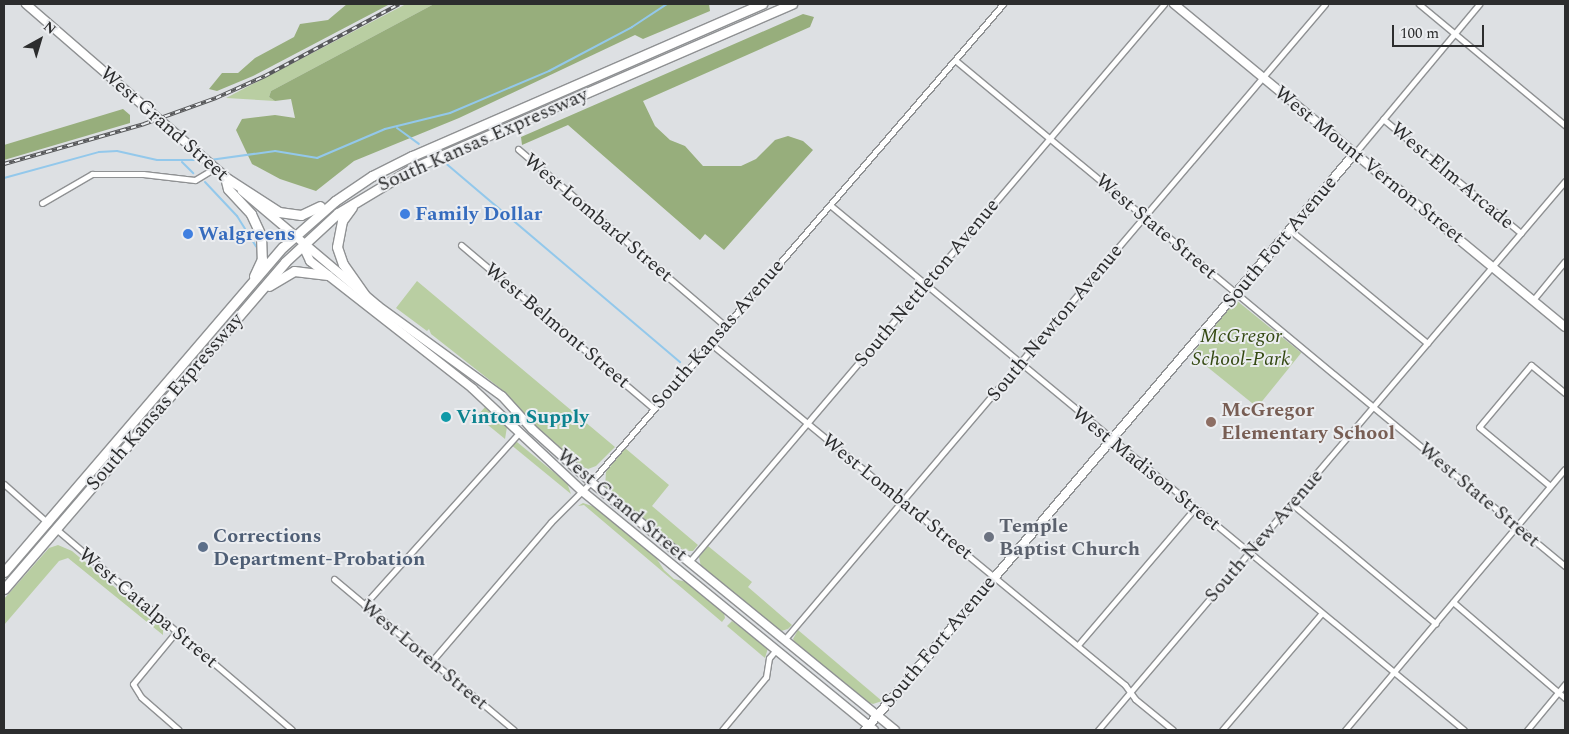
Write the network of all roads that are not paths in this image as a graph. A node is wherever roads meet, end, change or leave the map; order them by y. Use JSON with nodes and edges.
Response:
{"nodes":[{"id":1,"x":26,"y":4,"type":"edge"},
{"id":2,"x":762,"y":4,"type":"edge"},
{"id":3,"x":792,"y":4,"type":"edge"},
{"id":4,"x":1003,"y":4,"type":"edge"},
{"id":5,"x":1164,"y":4,"type":"edge"},
{"id":6,"x":1174,"y":4,"type":"edge"},
{"id":7,"x":1325,"y":4,"type":"edge"},
{"id":8,"x":1420,"y":4,"type":"edge"},
{"id":9,"x":1480,"y":4,"type":"edge"},
{"id":10,"x":1455,"y":33,"type":"junction"},
{"id":11,"x":955,"y":60,"type":"junction"},
{"id":12,"x":1263,"y":79,"type":"junction"},
{"id":13,"x":1383,"y":119,"type":"junction"},
{"id":14,"x":1565,"y":125,"type":"edge"},
{"id":15,"x":1050,"y":138,"type":"junction"},
{"id":16,"x":518,"y":149,"type":"dead end"},
{"id":17,"x":1355,"y":153,"type":"junction"},
{"id":18,"x":213,"y":167,"type":"junction"},
{"id":19,"x":225,"y":177,"type":"junction"},
{"id":20,"x":1565,"y":181,"type":"edge"},
{"id":21,"x":354,"y":188,"type":"junction"},
{"id":22,"x":366,"y":194,"type":"junction"},
{"id":23,"x":42,"y":203,"type":"dead end"},
{"id":24,"x":830,"y":205,"type":"junction"},
{"id":25,"x":1144,"y":218,"type":"junction"},
{"id":26,"x":1290,"y":230,"type":"junction"},
{"id":27,"x":1521,"y":233,"type":"junction"},
{"id":28,"x":293,"y":237,"type":"junction"},
{"id":29,"x":302,"y":245,"type":"junction"},
{"id":30,"x":461,"y":245,"type":"dead end"},
{"id":31,"x":1565,"y":261,"type":"edge"},
{"id":32,"x":1493,"y":267,"type":"junction"},
{"id":33,"x":328,"y":275,"type":"junction"},
{"id":34,"x":925,"y":284,"type":"junction"},
{"id":35,"x":245,"y":290,"type":"junction"},
{"id":36,"x":1236,"y":293,"type":"junction"},
{"id":37,"x":256,"y":294,"type":"junction"},
{"id":38,"x":365,"y":295,"type":"junction"},
{"id":39,"x":1533,"y":300,"type":"junction"},
{"id":40,"x":724,"y":325,"type":"junction"},
{"id":41,"x":1565,"y":327,"type":"edge"},
{"id":42,"x":710,"y":343,"type":"junction"},
{"id":43,"x":1427,"y":343,"type":"junction"},
{"id":44,"x":1021,"y":365,"type":"junction"},
{"id":45,"x":1565,"y":393,"type":"edge"},
{"id":46,"x":653,"y":408,"type":"junction"},
{"id":47,"x":1373,"y":408,"type":"junction"},
{"id":48,"x":807,"y":424,"type":"junction"},
{"id":49,"x":518,"y":434,"type":"junction"},
{"id":50,"x":1111,"y":440,"type":"junction"},
{"id":51,"x":1565,"y":469,"type":"edge"},
{"id":52,"x":591,"y":482,"type":"junction"},
{"id":53,"x":4,"y":484,"type":"edge"},
{"id":54,"x":1550,"y":486,"type":"junction"},
{"id":55,"x":582,"y":492,"type":"junction"},
{"id":56,"x":902,"y":502,"type":"junction"},
{"id":57,"x":1292,"y":504,"type":"junction"},
{"id":58,"x":1194,"y":508,"type":"junction"},
{"id":59,"x":47,"y":521,"type":"junction"},
{"id":60,"x":1518,"y":526,"type":"junction"},
{"id":61,"x":56,"y":529,"type":"junction"},
{"id":62,"x":1249,"y":554,"type":"junction"},
{"id":63,"x":689,"y":562,"type":"junction"},
{"id":64,"x":1565,"y":566,"type":"edge"},
{"id":65,"x":4,"y":572,"type":"edge"},
{"id":66,"x":994,"y":577,"type":"junction"},
{"id":67,"x":334,"y":579,"type":"dead end"},
{"id":68,"x":4,"y":589,"type":"edge"},
{"id":69,"x":1454,"y":602,"type":"junction"},
{"id":70,"x":364,"y":605,"type":"junction"},
{"id":71,"x":1321,"y":614,"type":"junction"},
{"id":72,"x":1436,"y":624,"type":"junction"},
{"id":73,"x":176,"y":632,"type":"junction"},
{"id":74,"x":784,"y":640,"type":"junction"},
{"id":75,"x":1078,"y":645,"type":"junction"},
{"id":76,"x":776,"y":650,"type":"junction"},
{"id":77,"x":431,"y":662,"type":"junction"},
{"id":78,"x":1394,"y":672,"type":"junction"},
{"id":79,"x":1565,"y":684,"type":"edge"},
{"id":80,"x":1130,"y":691,"type":"junction"},
{"id":81,"x":1560,"y":691,"type":"junction"},
{"id":82,"x":1565,"y":698,"type":"edge"},
{"id":83,"x":877,"y":716,"type":"junction"},
{"id":84,"x":869,"y":729,"type":"edge"},
{"id":85,"x":179,"y":730,"type":"edge"},
{"id":86,"x":292,"y":730,"type":"edge"},
{"id":87,"x":514,"y":730,"type":"edge"},
{"id":88,"x":722,"y":730,"type":"edge"},
{"id":89,"x":895,"y":730,"type":"edge"},
{"id":90,"x":1098,"y":730,"type":"edge"},
{"id":91,"x":1173,"y":730,"type":"edge"},
{"id":92,"x":1222,"y":730,"type":"edge"},
{"id":93,"x":1345,"y":730,"type":"edge"},
{"id":94,"x":1464,"y":730,"type":"edge"},
{"id":95,"x":1527,"y":730,"type":"edge"}],
"edges":[{"from":1,"to":18,"type":"main road","name":"West Grand Street"},
{"from":2,"to":21,"type":"main road","name":"South Kansas Expressway"},
{"from":3,"to":22,"type":"main road","name":"South Kansas Expressway"},
{"from":4,"to":11,"type":"street","name":"South Kansas Avenue"},
{"from":5,"to":15,"type":"street","name":"South Nettleton Avenue"},
{"from":6,"to":12,"type":"main road","name":"West Mount Vernon Street"},
{"from":7,"to":12,"type":"street","name":"South Newton Avenue"},
{"from":8,"to":10,"type":"street"},
{"from":9,"to":10,"type":"street","name":"South Fort Avenue"},
{"from":10,"to":13,"type":"street","name":"South Fort Avenue"},
{"from":10,"to":14,"type":"street"},
{"from":11,"to":15,"type":"street","name":"West State Street"},
{"from":11,"to":24,"type":"street","name":"South Kansas Avenue"},
{"from":12,"to":17,"type":"main road","name":"West Mount Vernon Street"},
{"from":12,"to":25,"type":"street","name":"South Newton Avenue"},
{"from":13,"to":17,"type":"street","name":"South Fort Avenue"},
{"from":13,"to":27,"type":"street","name":"West Elm Arcade"},
{"from":15,"to":25,"type":"street","name":"West State Street"},
{"from":15,"to":34,"type":"street","name":"South Nettleton Avenue"},
{"from":16,"to":40,"type":"street","name":"West Lombard Street"},
{"from":17,"to":26,"type":"main road","name":"South Fort Avenue"},
{"from":17,"to":32,"type":"main road","name":"West Mount Vernon Street"},
{"from":18,"to":19,"type":"main road","name":"West Grand Street"},
{"from":18,"to":23,"type":"street"},
{"from":19,"to":21,"type":"main road"},
{"from":19,"to":28,"type":"main road","name":"West Grand Street"},
{"from":19,"to":35,"type":"main road"},
{"from":20,"to":27,"type":"street","name":"South New Avenue"},
{"from":21,"to":28,"type":"main road","name":"South Kansas Expressway"},
{"from":22,"to":29,"type":"main road","name":"South Kansas Expressway"},
{"from":22,"to":38,"type":"main road"},
{"from":24,"to":34,"type":"street","name":"West Madison Street"},
{"from":24,"to":40,"type":"street","name":"South Kansas Avenue"},
{"from":25,"to":36,"type":"street","name":"West State Street"},
{"from":25,"to":44,"type":"street","name":"South Newton Avenue"},
{"from":26,"to":36,"type":"main road","name":"South Fort Avenue"},
{"from":26,"to":43,"type":"street"},
{"from":27,"to":32,"type":"street","name":"South New Avenue"},
{"from":28,"to":29,"type":"main road","name":"West Grand Street"},
{"from":28,"to":35,"type":"main road","name":"South Kansas Expressway"},
{"from":29,"to":33,"type":"main road","name":"West Grand Street"},
{"from":29,"to":37,"type":"main road","name":"South Kansas Expressway"},
{"from":29,"to":38,"type":"main road","name":"West Grand Street"},
{"from":30,"to":46,"type":"street","name":"West Belmont Street"},
{"from":31,"to":39,"type":"street"},
{"from":32,"to":39,"type":"main road","name":"West Mount Vernon Street"},
{"from":32,"to":43,"type":"street","name":"South New Avenue"},
{"from":33,"to":37,"type":"main road"},
{"from":33,"to":49,"type":"main road","name":"West Grand Street"},
{"from":34,"to":44,"type":"street","name":"West Madison Street"},
{"from":34,"to":48,"type":"street","name":"South Nettleton Avenue"},
{"from":35,"to":59,"type":"main road","name":"South Kansas Expressway"},
{"from":36,"to":47,"type":"street","name":"West State Street"},
{"from":36,"to":50,"type":"main road","name":"South Fort Avenue"},
{"from":37,"to":61,"type":"main road","name":"South Kansas Expressway"},
{"from":38,"to":52,"type":"main road","name":"West Grand Street"},
{"from":39,"to":41,"type":"main road","name":"West Mount Vernon Street"},
{"from":40,"to":42,"type":"street","name":"South Kansas Avenue"},
{"from":42,"to":46,"type":"street","name":"South Kansas Avenue"},
{"from":42,"to":48,"type":"street","name":"West Lombard Street"},
{"from":43,"to":47,"type":"street","name":"South New Avenue"},
{"from":44,"to":50,"type":"street","name":"West Madison Street"},
{"from":44,"to":56,"type":"street","name":"South Newton Avenue"},
{"from":45,"to":54,"type":"street"},
{"from":46,"to":52,"type":"street","name":"South Kansas Avenue"},
{"from":47,"to":57,"type":"street","name":"South New Avenue"},
{"from":47,"to":60,"type":"street","name":"West State Street"},
{"from":48,"to":56,"type":"street","name":"West Lombard Street"},
{"from":48,"to":63,"type":"street","name":"South Nettleton Avenue"},
{"from":49,"to":55,"type":"main road","name":"West Grand Street"},
{"from":49,"to":70,"type":"street"},
{"from":50,"to":58,"type":"street","name":"West Madison Street"},
{"from":50,"to":66,"type":"main road","name":"South Fort Avenue"},
{"from":51,"to":54,"type":"street"},
{"from":52,"to":55,"type":"street","name":"South Kansas Avenue"},
{"from":52,"to":63,"type":"main road","name":"West Grand Street"},
{"from":53,"to":59,"type":"street","name":"West Catalpa Street"},
{"from":54,"to":60,"type":"street"},
{"from":55,"to":76,"type":"main road","name":"West Grand Street"},
{"from":55,"to":77,"type":"street","name":"South Kansas Avenue"},
{"from":56,"to":66,"type":"street","name":"West Lombard Street"},
{"from":56,"to":74,"type":"street","name":"South Newton Avenue"},
{"from":57,"to":62,"type":"street","name":"South New Avenue"},
{"from":57,"to":72,"type":"street"},
{"from":58,"to":62,"type":"street","name":"West Madison Street"},
{"from":58,"to":75,"type":"street"},
{"from":59,"to":61,"type":"street","name":"West Catalpa Street"},
{"from":59,"to":65,"type":"main road","name":"South Kansas Expressway"},
{"from":60,"to":64,"type":"street","name":"West State Street"},
{"from":60,"to":69,"type":"street"},
{"from":61,"to":68,"type":"main road","name":"South Kansas Expressway"},
{"from":61,"to":73,"type":"street","name":"West Catalpa Street"},
{"from":62,"to":71,"type":"street","name":"West Madison Street"},
{"from":62,"to":80,"type":"street","name":"South New Avenue"},
{"from":63,"to":74,"type":"main road","name":"West Grand Street"},
{"from":66,"to":75,"type":"street","name":"West Lombard Street"},
{"from":66,"to":83,"type":"main road","name":"South Fort Avenue"},
{"from":67,"to":70,"type":"street","name":"West Loren Street"},
{"from":69,"to":72,"type":"street"},
{"from":69,"to":81,"type":"street"},
{"from":70,"to":77,"type":"street","name":"West Loren Street"},
{"from":71,"to":78,"type":"street","name":"West Madison Street"},
{"from":71,"to":92,"type":"street"},
{"from":72,"to":78,"type":"street"},
{"from":73,"to":85,"type":"street"},
{"from":73,"to":86,"type":"street","name":"West Catalpa Street"},
{"from":74,"to":83,"type":"main road","name":"West Grand Street"},
{"from":75,"to":80,"type":"street","name":"West Lombard Street"},
{"from":76,"to":84,"type":"main road","name":"West Grand Street"},
{"from":76,"to":88,"type":"street"},
{"from":77,"to":87,"type":"street","name":"West Loren Street"},
{"from":78,"to":93,"type":"street"},
{"from":78,"to":94,"type":"street","name":"West Madison Street"},
{"from":79,"to":81,"type":"street"},
{"from":80,"to":90,"type":"street","name":"South New Avenue"},
{"from":80,"to":91,"type":"street","name":"West Lombard Street"},
{"from":81,"to":82,"type":"street"},
{"from":81,"to":95,"type":"street"},
{"from":83,"to":84,"type":"main road","name":"South Fort Avenue"},
{"from":83,"to":89,"type":"main road","name":"West Grand Street"}]}
